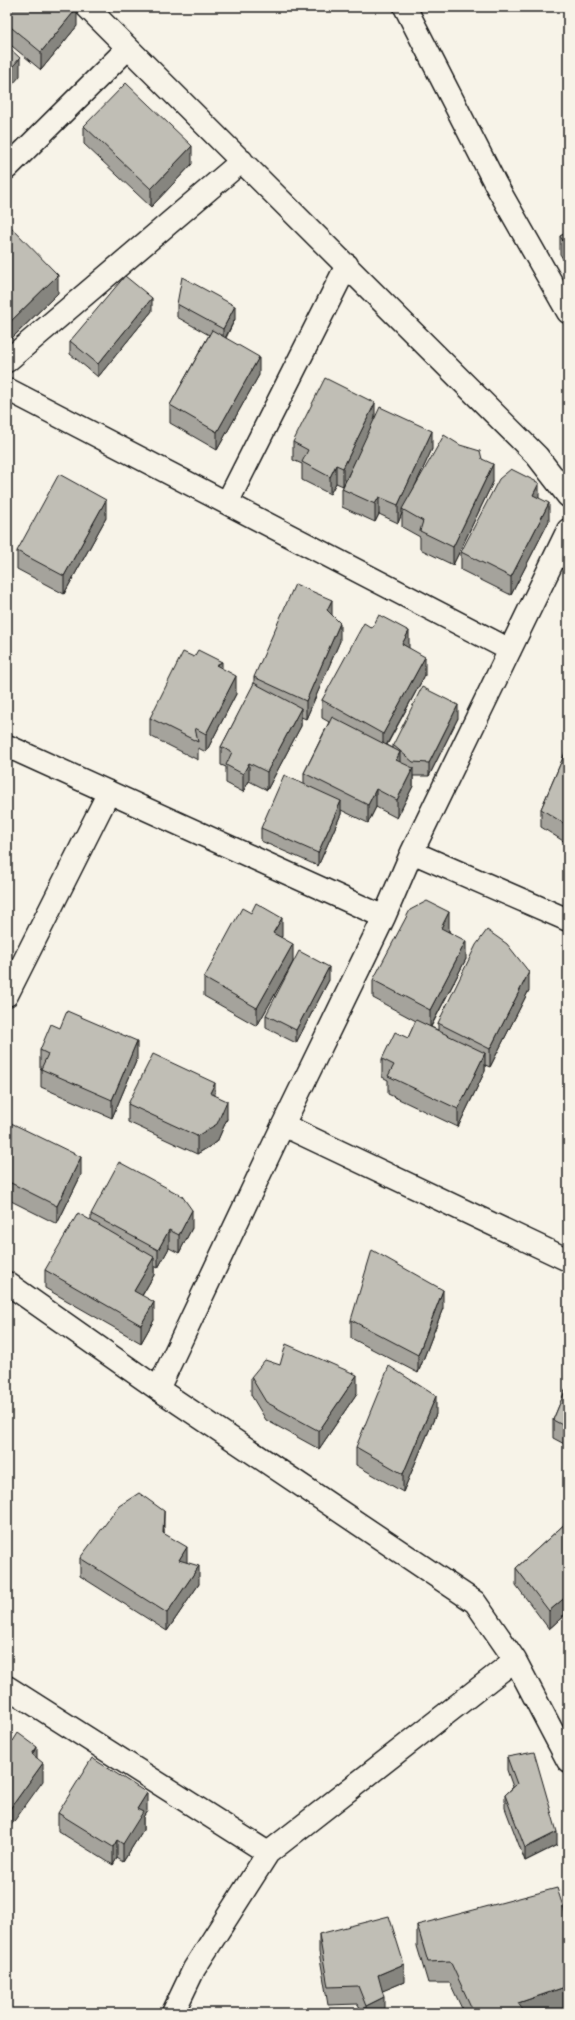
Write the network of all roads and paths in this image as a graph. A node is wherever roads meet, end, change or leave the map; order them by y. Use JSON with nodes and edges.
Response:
{"nodes":[{"id":1,"x":87,"y":7,"type":"edge"},
{"id":2,"x":405,"y":7,"type":"edge"},
{"id":3,"x":127,"y":48,"type":"junction"},
{"id":4,"x":242,"y":161,"type":"junction"},
{"id":5,"x":7,"y":168,"type":"edge"},
{"id":6,"x":346,"y":265,"type":"junction"},
{"id":7,"x":568,"y":312,"type":"edge"},
{"id":8,"x":7,"y":361,"type":"edge"},
{"id":9,"x":7,"y":389,"type":"edge"},
{"id":10,"x":568,"y":496,"type":"edge"},
{"id":11,"x":227,"y":503,"type":"junction"},
{"id":12,"x":568,"y":530,"type":"edge"},
{"id":13,"x":510,"y":650,"type":"junction"},
{"id":14,"x":7,"y":746,"type":"edge"},
{"id":15,"x":109,"y":792,"type":"junction"},
{"id":16,"x":412,"y":852,"type":"junction"},
{"id":17,"x":384,"y":916,"type":"junction"},
{"id":18,"x":568,"y":920,"type":"edge"},
{"id":19,"x":7,"y":995,"type":"edge"},
{"id":20,"x":283,"y":1125,"type":"junction"},
{"id":21,"x":568,"y":1260,"type":"edge"},
{"id":22,"x":7,"y":1283,"type":"edge"},
{"id":23,"x":158,"y":1389,"type":"junction"},
{"id":24,"x":516,"y":1660,"type":"junction"},
{"id":25,"x":7,"y":1687,"type":"edge"},
{"id":26,"x":568,"y":1761,"type":"edge"},
{"id":27,"x":268,"y":1853,"type":"junction"},
{"id":28,"x":173,"y":2013,"type":"edge"}],
"edges":[{"from":1,"to":3,"type":"street"},
{"from":2,"to":7,"type":"street"},
{"from":3,"to":4,"type":"street"},
{"from":3,"to":5,"type":"street"},
{"from":4,"to":6,"type":"street"},
{"from":4,"to":8,"type":"street"},
{"from":6,"to":10,"type":"street"},
{"from":6,"to":11,"type":"street"},
{"from":9,"to":11,"type":"street"},
{"from":11,"to":13,"type":"street"},
{"from":12,"to":13,"type":"street"},
{"from":13,"to":16,"type":"street"},
{"from":14,"to":15,"type":"street"},
{"from":15,"to":17,"type":"street"},
{"from":15,"to":19,"type":"street"},
{"from":16,"to":17,"type":"street"},
{"from":16,"to":18,"type":"street"},
{"from":17,"to":20,"type":"street"},
{"from":20,"to":21,"type":"street"},
{"from":20,"to":23,"type":"street"},
{"from":22,"to":23,"type":"street"},
{"from":23,"to":24,"type":"street"},
{"from":24,"to":26,"type":"street"},
{"from":24,"to":27,"type":"street"},
{"from":25,"to":27,"type":"street"},
{"from":27,"to":28,"type":"street"}]}
